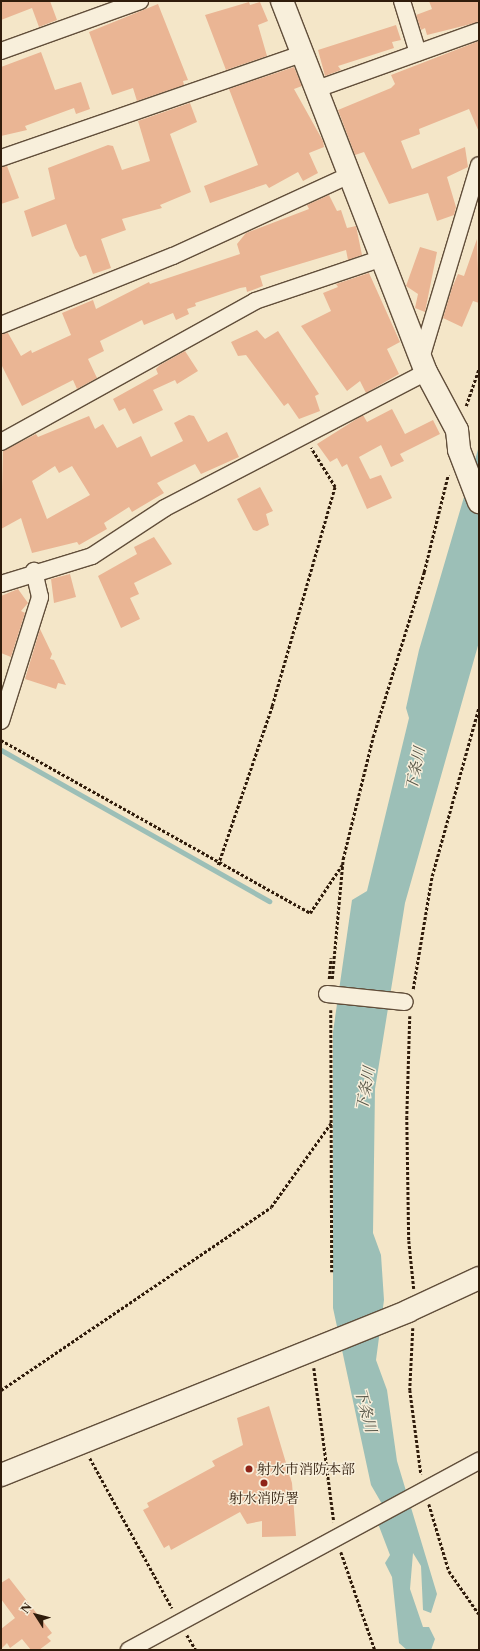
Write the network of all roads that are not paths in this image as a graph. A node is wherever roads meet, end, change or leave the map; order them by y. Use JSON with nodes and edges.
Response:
{"nodes":[{"id":1,"x":140,"y":1,"type":"edge"},
{"id":2,"x":282,"y":1,"type":"edge"},
{"id":3,"x":402,"y":1,"type":"edge"},
{"id":4,"x":479,"y":31,"type":"edge"},
{"id":5,"x":1,"y":51,"type":"edge"},
{"id":6,"x":418,"y":53,"type":"junction"},
{"id":7,"x":302,"y":54,"type":"junction"},
{"id":8,"x":316,"y":89,"type":"junction"},
{"id":9,"x":1,"y":158,"type":"edge"},
{"id":10,"x":479,"y":165,"type":"edge"},
{"id":11,"x":350,"y":176,"type":"junction"},
{"id":12,"x":383,"y":258,"type":"junction"},
{"id":13,"x":1,"y":325,"type":"edge"},
{"id":14,"x":424,"y":364,"type":"junction"},
{"id":15,"x":1,"y":442,"type":"edge"},
{"id":16,"x":479,"y":502,"type":"edge"},
{"id":17,"x":34,"y":571,"type":"junction"},
{"id":18,"x":1,"y":584,"type":"edge"},
{"id":19,"x":1,"y":721,"type":"edge"},
{"id":20,"x":330,"y":993,"type":"road end"},
{"id":21,"x":408,"y":1002,"type":"road end"},
{"id":22,"x":479,"y":1278,"type":"edge"},
{"id":23,"x":479,"y":1461,"type":"edge"},
{"id":24,"x":1,"y":1475,"type":"edge"},
{"id":25,"x":129,"y":1650,"type":"edge"}],
"edges":[{"from":1,"to":5,"type":"street"},
{"from":2,"to":7,"type":"street"},
{"from":3,"to":6,"type":"street"},
{"from":4,"to":6,"type":"street"},
{"from":6,"to":8,"type":"street"},
{"from":7,"to":8,"type":"street"},
{"from":7,"to":9,"type":"street"},
{"from":8,"to":11,"type":"street"},
{"from":10,"to":14,"type":"street"},
{"from":11,"to":12,"type":"street"},
{"from":11,"to":13,"type":"street"},
{"from":12,"to":14,"type":"street"},
{"from":12,"to":15,"type":"street"},
{"from":14,"to":16,"type":"street"},
{"from":14,"to":17,"type":"street"},
{"from":17,"to":18,"type":"street"},
{"from":17,"to":19,"type":"street"},
{"from":20,"to":21,"type":"street","bridge":true},
{"from":22,"to":24,"type":"street"},
{"from":23,"to":25,"type":"street"}]}
